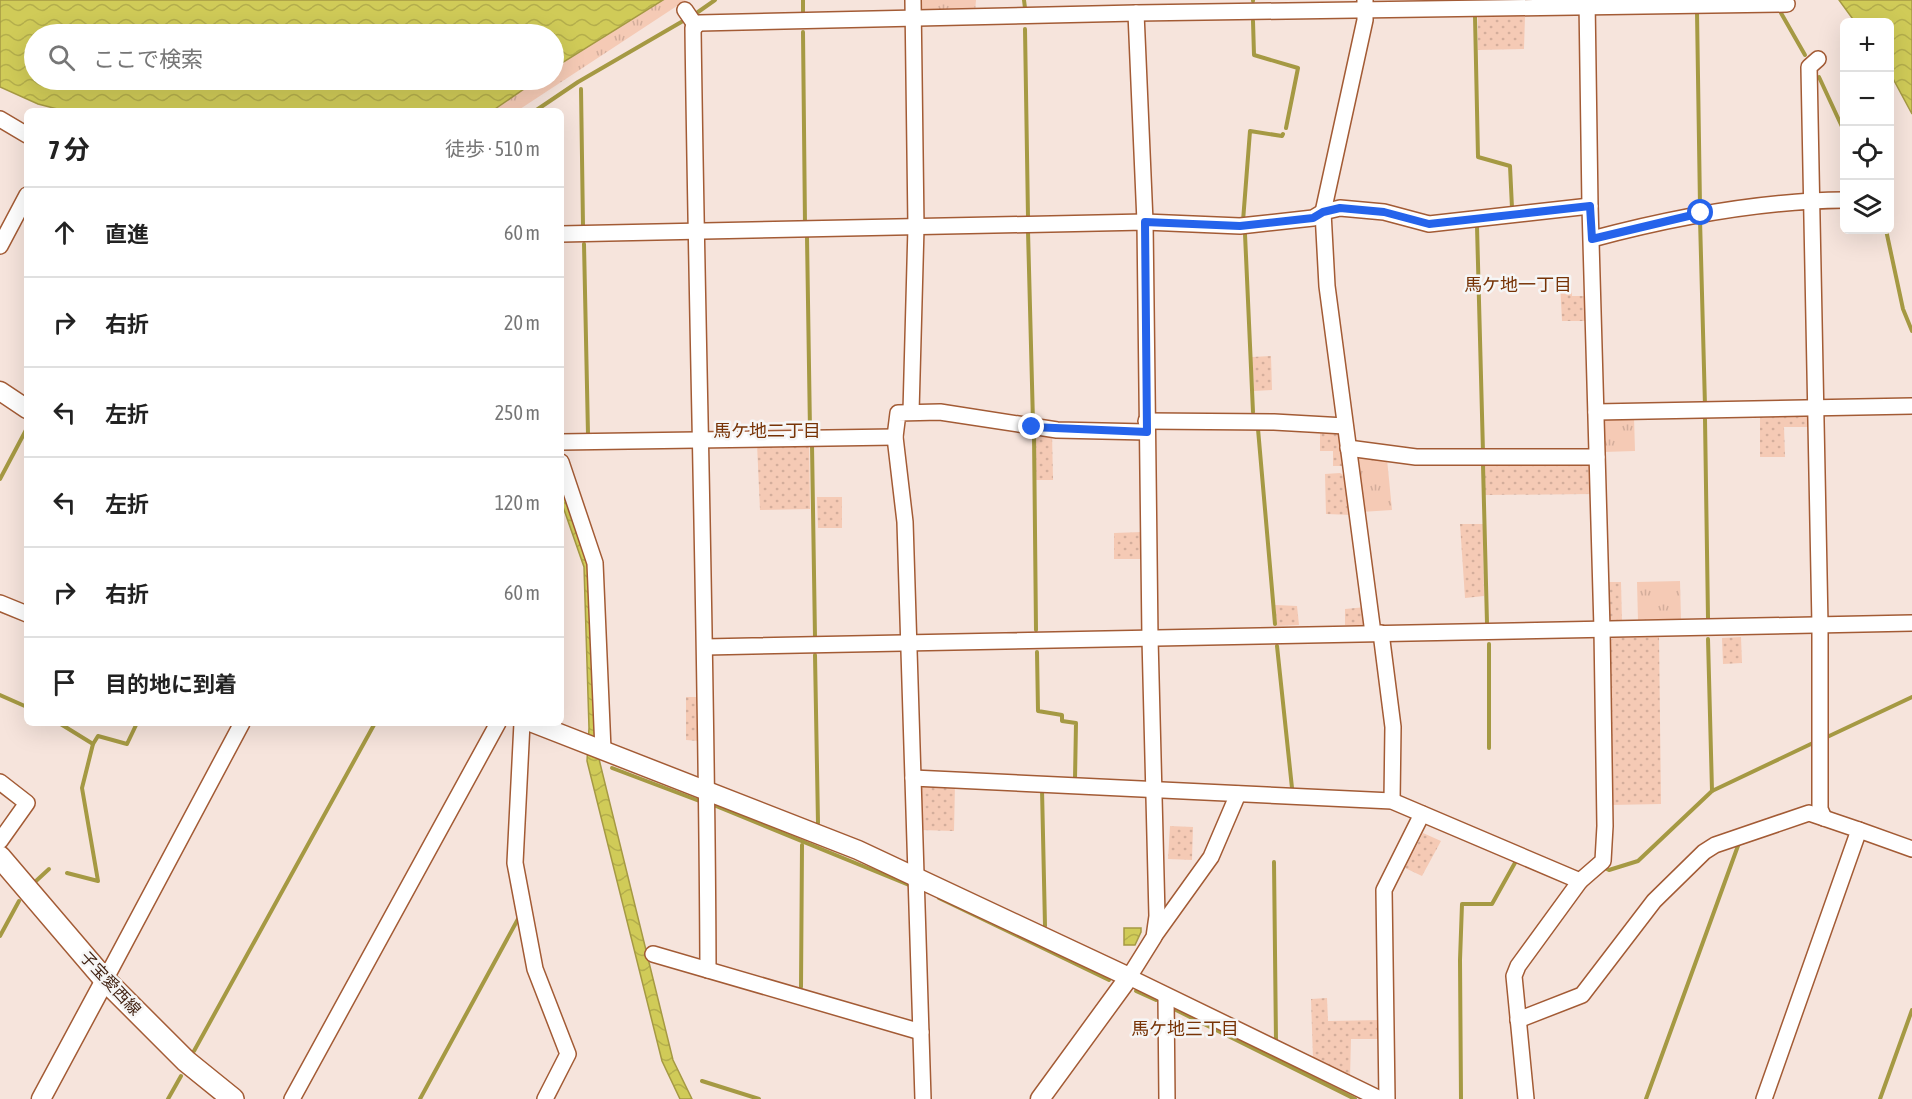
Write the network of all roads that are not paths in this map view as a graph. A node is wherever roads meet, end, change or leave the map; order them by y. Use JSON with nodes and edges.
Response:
{"nodes":[{"id":1,"x":913,"y":0,"type":"edge"},
{"id":2,"x":1587,"y":3,"type":"edge"},
{"id":3,"x":1786,"y":4,"type":"dead end"},
{"id":4,"x":1365,"y":5,"type":"edge"},
{"id":5,"x":685,"y":10,"type":"dead end"},
{"id":6,"x":1136,"y":13,"type":"junction"},
{"id":7,"x":913,"y":20,"type":"junction"},
{"id":8,"x":696,"y":26,"type":"junction"},
{"id":9,"x":1818,"y":59,"type":"dead end"},
{"id":10,"x":0,"y":118,"type":"edge"},
{"id":11,"x":24,"y":133,"type":"edge"},
{"id":12,"x":1811,"y":200,"type":"junction"},
{"id":13,"x":1840,"y":200,"type":"edge"},
{"id":14,"x":24,"y":201,"type":"edge"},
{"id":15,"x":1590,"y":206,"type":"junction"},
{"id":16,"x":1323,"y":212,"type":"junction"},
{"id":17,"x":1145,"y":222,"type":"junction"},
{"id":18,"x":916,"y":227,"type":"junction"},
{"id":19,"x":695,"y":231,"type":"junction"},
{"id":20,"x":564,"y":234,"type":"edge"},
{"id":21,"x":1592,"y":239,"type":"junction"},
{"id":22,"x":0,"y":246,"type":"edge"},
{"id":23,"x":0,"y":391,"type":"edge"},
{"id":24,"x":1912,"y":406,"type":"edge"},
{"id":25,"x":24,"y":407,"type":"edge"},
{"id":26,"x":1815,"y":408,"type":"junction"},
{"id":27,"x":911,"y":412,"type":"junction"},
{"id":28,"x":1596,"y":412,"type":"junction"},
{"id":29,"x":1345,"y":426,"type":"junction"},
{"id":30,"x":1147,"y":427,"type":"junction"},
{"id":31,"x":895,"y":437,"type":"junction"},
{"id":32,"x":700,"y":440,"type":"junction"},
{"id":33,"x":564,"y":442,"type":"edge"},
{"id":34,"x":1348,"y":448,"type":"junction"},
{"id":35,"x":1597,"y":457,"type":"junction"},
{"id":36,"x":564,"y":471,"type":"edge"},
{"id":37,"x":0,"y":603,"type":"edge"},
{"id":38,"x":24,"y":613,"type":"edge"},
{"id":39,"x":1912,"y":623,"type":"edge"},
{"id":40,"x":1820,"y":625,"type":"junction"},
{"id":41,"x":1602,"y":629,"type":"junction"},
{"id":42,"x":1377,"y":633,"type":"junction"},
{"id":43,"x":1150,"y":638,"type":"junction"},
{"id":44,"x":908,"y":643,"type":"junction"},
{"id":45,"x":705,"y":646,"type":"junction"},
{"id":46,"x":240,"y":726,"type":"edge"},
{"id":47,"x":496,"y":726,"type":"edge"},
{"id":48,"x":522,"y":726,"type":"edge"},
{"id":49,"x":540,"y":726,"type":"edge"},
{"id":50,"x":603,"y":750,"type":"junction"},
{"id":51,"x":914,"y":778,"type":"junction"},
{"id":52,"x":0,"y":782,"type":"edge"},
{"id":53,"x":708,"y":790,"type":"junction"},
{"id":54,"x":1153,"y":791,"type":"junction"},
{"id":55,"x":1238,"y":794,"type":"junction"},
{"id":56,"x":1392,"y":801,"type":"junction"},
{"id":57,"x":1422,"y":814,"type":"junction"},
{"id":58,"x":1824,"y":818,"type":"junction"},
{"id":59,"x":1859,"y":830,"type":"junction"},
{"id":60,"x":0,"y":841,"type":"edge"},
{"id":61,"x":1912,"y":849,"type":"edge"},
{"id":62,"x":0,"y":857,"type":"edge"},
{"id":63,"x":916,"y":877,"type":"junction"},
{"id":64,"x":1580,"y":881,"type":"junction"},
{"id":65,"x":1154,"y":937,"type":"junction"},
{"id":66,"x":653,"y":954,"type":"dead end"},
{"id":67,"x":708,"y":970,"type":"junction"},
{"id":68,"x":1129,"y":977,"type":"junction"},
{"id":69,"x":105,"y":980,"type":"junction"},
{"id":70,"x":1166,"y":996,"type":"junction"},
{"id":71,"x":1518,"y":1020,"type":"junction"},
{"id":72,"x":921,"y":1032,"type":"junction"},
{"id":73,"x":40,"y":1099,"type":"edge"},
{"id":74,"x":233,"y":1099,"type":"edge"},
{"id":75,"x":292,"y":1099,"type":"edge"},
{"id":76,"x":545,"y":1099,"type":"edge"},
{"id":77,"x":924,"y":1099,"type":"edge"},
{"id":78,"x":1040,"y":1099,"type":"edge"},
{"id":79,"x":1167,"y":1099,"type":"edge"},
{"id":80,"x":1380,"y":1099,"type":"edge"},
{"id":81,"x":1387,"y":1099,"type":"edge"},
{"id":82,"x":1526,"y":1099,"type":"edge"},
{"id":83,"x":1764,"y":1099,"type":"edge"}],
"edges":[{"from":1,"to":7,"type":"street"},
{"from":2,"to":3,"type":"street"},
{"from":2,"to":4,"type":"street"},
{"from":2,"to":15,"type":"street"},
{"from":4,"to":6,"type":"street"},
{"from":4,"to":16,"type":"street"},
{"from":5,"to":8,"type":"street"},
{"from":6,"to":7,"type":"street"},
{"from":6,"to":17,"type":"street"},
{"from":7,"to":8,"type":"street"},
{"from":7,"to":18,"type":"street"},
{"from":8,"to":19,"type":"street"},
{"from":9,"to":12,"type":"street"},
{"from":10,"to":11,"type":"street"},
{"from":12,"to":13,"type":"street"},
{"from":12,"to":21,"type":"street"},
{"from":12,"to":26,"type":"street"},
{"from":14,"to":22,"type":"street"},
{"from":15,"to":16,"type":"street"},
{"from":15,"to":21,"type":"street"},
{"from":16,"to":17,"type":"street"},
{"from":16,"to":29,"type":"street"},
{"from":17,"to":18,"type":"street"},
{"from":17,"to":30,"type":"street"},
{"from":18,"to":19,"type":"street"},
{"from":18,"to":27,"type":"street"},
{"from":19,"to":20,"type":"street"},
{"from":19,"to":32,"type":"street"},
{"from":21,"to":28,"type":"street"},
{"from":23,"to":25,"type":"street"},
{"from":24,"to":26,"type":"street"},
{"from":26,"to":28,"type":"street"},
{"from":26,"to":40,"type":"street"},
{"from":27,"to":30,"type":"street"},
{"from":27,"to":31,"type":"street"},
{"from":28,"to":35,"type":"street"},
{"from":29,"to":30,"type":"street"},
{"from":29,"to":34,"type":"street"},
{"from":30,"to":43,"type":"street"},
{"from":31,"to":32,"type":"street"},
{"from":31,"to":44,"type":"street"},
{"from":32,"to":33,"type":"street"},
{"from":32,"to":45,"type":"street"},
{"from":34,"to":35,"type":"street"},
{"from":34,"to":42,"type":"street"},
{"from":35,"to":41,"type":"street"},
{"from":36,"to":50,"type":"street"},
{"from":37,"to":38,"type":"street"},
{"from":39,"to":40,"type":"street"},
{"from":40,"to":41,"type":"street"},
{"from":40,"to":58,"type":"street"},
{"from":41,"to":42,"type":"street"},
{"from":41,"to":64,"type":"street"},
{"from":42,"to":43,"type":"street"},
{"from":42,"to":56,"type":"street"},
{"from":43,"to":44,"type":"street"},
{"from":43,"to":54,"type":"street"},
{"from":44,"to":45,"type":"street"},
{"from":44,"to":51,"type":"street"},
{"from":45,"to":53,"type":"street"},
{"from":46,"to":69,"type":"street"},
{"from":47,"to":75,"type":"street"},
{"from":48,"to":76,"type":"street"},
{"from":49,"to":50,"type":"street"},
{"from":50,"to":53,"type":"street"},
{"from":51,"to":54,"type":"street"},
{"from":51,"to":63,"type":"street"},
{"from":52,"to":60,"type":"street"},
{"from":53,"to":63,"type":"street"},
{"from":53,"to":67,"type":"street"},
{"from":54,"to":55,"type":"street"},
{"from":54,"to":65,"type":"street"},
{"from":55,"to":56,"type":"street"},
{"from":55,"to":65,"type":"street"},
{"from":56,"to":57,"type":"street"},
{"from":57,"to":64,"type":"street"},
{"from":57,"to":81,"type":"street"},
{"from":58,"to":59,"type":"street"},
{"from":58,"to":71,"type":"street"},
{"from":59,"to":61,"type":"street"},
{"from":59,"to":83,"type":"street"},
{"from":62,"to":69,"type":"main road","name":"子宝愛西線"},
{"from":63,"to":68,"type":"street"},
{"from":63,"to":72,"type":"street"},
{"from":64,"to":71,"type":"street"},
{"from":65,"to":68,"type":"street"},
{"from":66,"to":67,"type":"street"},
{"from":67,"to":72,"type":"street"},
{"from":68,"to":70,"type":"street"},
{"from":68,"to":78,"type":"street"},
{"from":69,"to":73,"type":"street"},
{"from":69,"to":74,"type":"main road","name":"子宝愛西線"},
{"from":70,"to":79,"type":"street"},
{"from":70,"to":80,"type":"street"},
{"from":71,"to":82,"type":"street"},
{"from":72,"to":77,"type":"street"}]}
